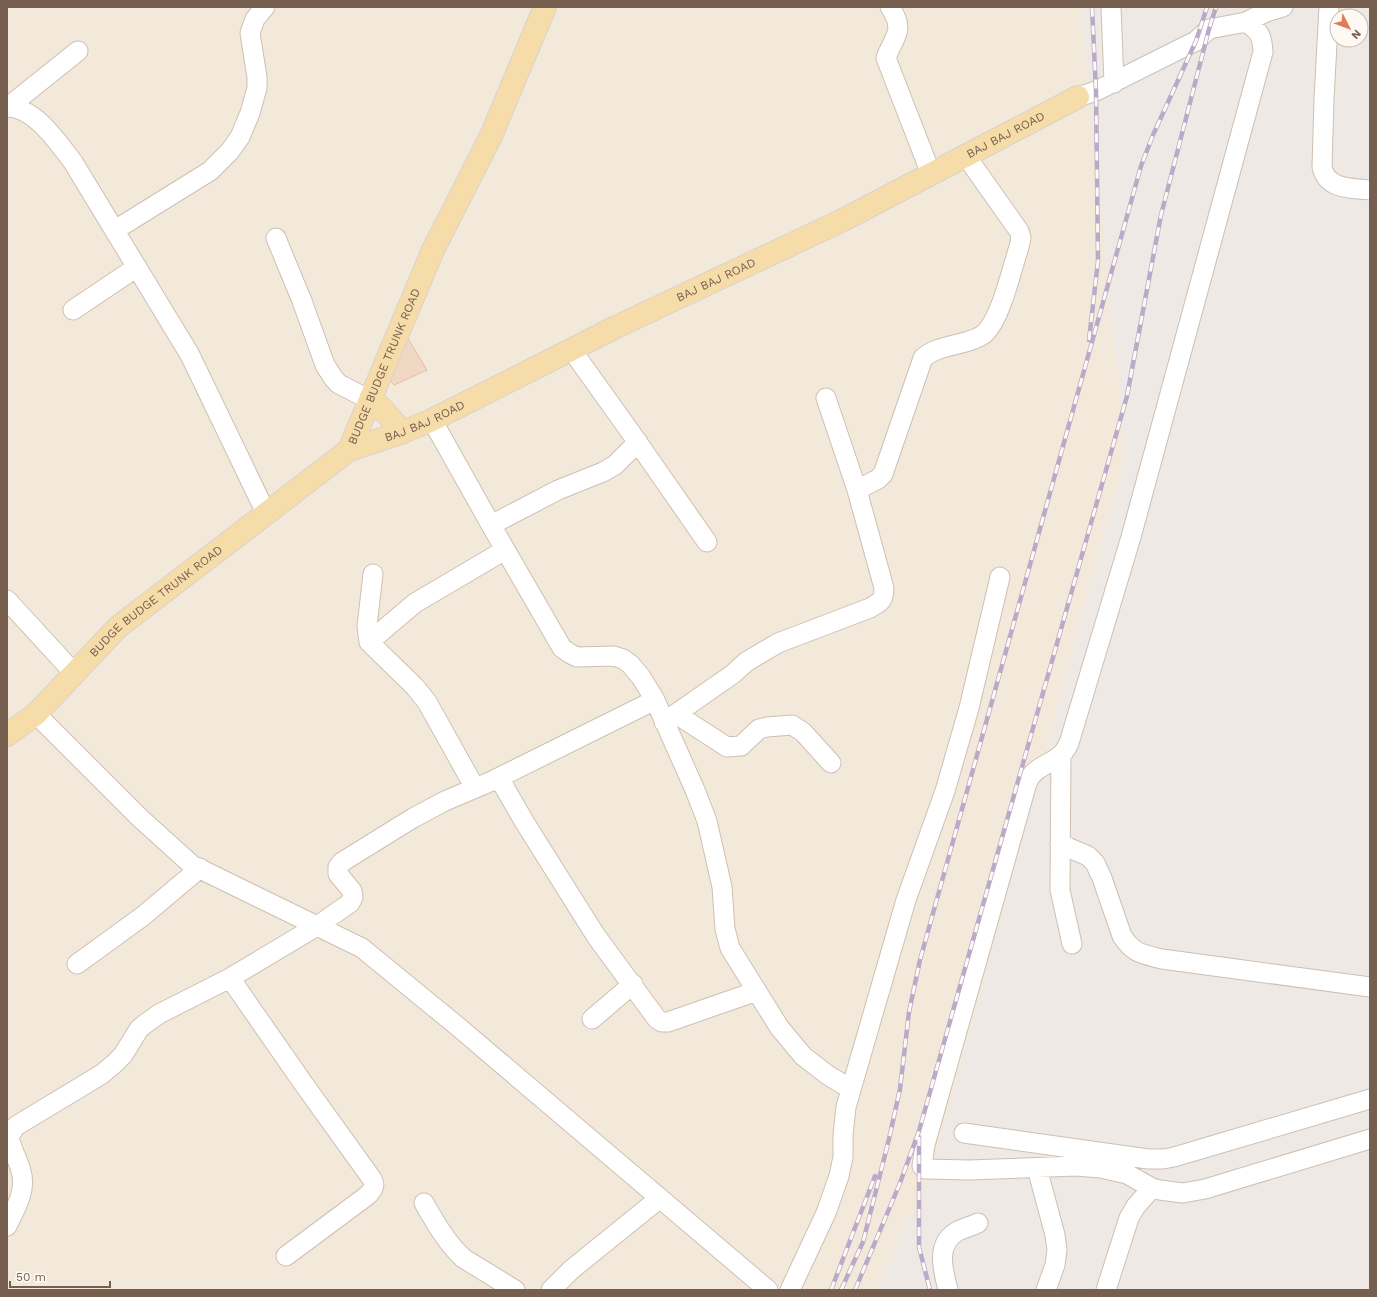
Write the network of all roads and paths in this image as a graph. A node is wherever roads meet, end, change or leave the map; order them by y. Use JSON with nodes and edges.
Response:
{"nodes":[{"id":1,"x":265,"y":7,"type":"edge"},
{"id":2,"x":545,"y":7,"type":"edge"},
{"id":3,"x":890,"y":7,"type":"edge"},
{"id":4,"x":1111,"y":7,"type":"edge"},
{"id":5,"x":1283,"y":7,"type":"edge"},
{"id":6,"x":1329,"y":7,"type":"edge"},
{"id":7,"x":1246,"y":22,"type":"junction"},
{"id":8,"x":78,"y":51,"type":"dead end"},
{"id":9,"x":1114,"y":83,"type":"junction"},
{"id":10,"x":1078,"y":97,"type":"joint"},
{"id":11,"x":7,"y":107,"type":"edge"},
{"id":12,"x":966,"y":156,"type":"junction"},
{"id":13,"x":931,"y":174,"type":"junction"},
{"id":14,"x":1370,"y":190,"type":"edge"},
{"id":15,"x":115,"y":230,"type":"junction"},
{"id":16,"x":276,"y":238,"type":"dead end"},
{"id":17,"x":137,"y":267,"type":"junction"},
{"id":18,"x":73,"y":310,"type":"dead end"},
{"id":19,"x":571,"y":349,"type":"junction"},
{"id":20,"x":370,"y":398,"type":"junction"},
{"id":21,"x":826,"y":398,"type":"dead end"},
{"id":22,"x":432,"y":420,"type":"junction"},
{"id":23,"x":403,"y":432,"type":"junction"},
{"id":24,"x":638,"y":442,"type":"junction"},
{"id":25,"x":349,"y":450,"type":"junction"},
{"id":26,"x":857,"y":490,"type":"junction"},
{"id":27,"x":266,"y":513,"type":"junction"},
{"id":28,"x":491,"y":525,"type":"junction"},
{"id":29,"x":707,"y":542,"type":"dead end"},
{"id":30,"x":505,"y":550,"type":"junction"},
{"id":31,"x":373,"y":574,"type":"dead end"},
{"id":32,"x":1000,"y":578,"type":"dead end"},
{"id":33,"x":7,"y":600,"type":"edge"},
{"id":34,"x":369,"y":642,"type":"junction"},
{"id":35,"x":74,"y":673,"type":"junction"},
{"id":36,"x":655,"y":700,"type":"junction"},
{"id":37,"x":36,"y":714,"type":"junction"},
{"id":38,"x":670,"y":718,"type":"junction"},
{"id":39,"x":7,"y":735,"type":"edge"},
{"id":40,"x":1061,"y":755,"type":"junction"},
{"id":41,"x":831,"y":763,"type":"dead end"},
{"id":42,"x":499,"y":778,"type":"junction"},
{"id":43,"x":475,"y":788,"type":"junction"},
{"id":44,"x":1060,"y":844,"type":"junction"},
{"id":45,"x":200,"y":868,"type":"junction"},
{"id":46,"x":317,"y":926,"type":"junction"},
{"id":47,"x":1072,"y":944,"type":"dead end"},
{"id":48,"x":77,"y":964,"type":"dead end"},
{"id":49,"x":230,"y":978,"type":"junction"},
{"id":50,"x":633,"y":984,"type":"junction"},
{"id":51,"x":1370,"y":987,"type":"edge"},
{"id":52,"x":758,"y":991,"type":"junction"},
{"id":53,"x":592,"y":1019,"type":"dead end"},
{"id":54,"x":851,"y":1089,"type":"junction"},
{"id":55,"x":1370,"y":1099,"type":"edge"},
{"id":56,"x":964,"y":1134,"type":"dead end"},
{"id":57,"x":1370,"y":1139,"type":"edge"},
{"id":58,"x":9,"y":1142,"type":"edge"},
{"id":59,"x":1037,"y":1168,"type":"junction"},
{"id":60,"x":1152,"y":1188,"type":"junction"},
{"id":61,"x":660,"y":1198,"type":"junction"},
{"id":62,"x":424,"y":1203,"type":"dead end"},
{"id":63,"x":978,"y":1223,"type":"dead end"},
{"id":64,"x":7,"y":1226,"type":"edge"},
{"id":65,"x":286,"y":1256,"type":"dead end"},
{"id":66,"x":515,"y":1290,"type":"edge"},
{"id":67,"x":551,"y":1290,"type":"edge"},
{"id":68,"x":767,"y":1290,"type":"edge"},
{"id":69,"x":790,"y":1290,"type":"edge"},
{"id":70,"x":948,"y":1290,"type":"edge"},
{"id":71,"x":1046,"y":1290,"type":"edge"},
{"id":72,"x":1106,"y":1290,"type":"edge"}],
"edges":[{"from":1,"to":15,"type":"street"},
{"from":2,"to":20,"type":"main road","name":"BUDGE BUDGE TRUNK ROAD"},
{"from":3,"to":13,"type":"street"},
{"from":4,"to":9,"type":"street"},
{"from":5,"to":7,"type":"street"},
{"from":6,"to":14,"type":"street"},
{"from":7,"to":9,"type":"street"},
{"from":7,"to":40,"type":"street"},
{"from":8,"to":11,"type":"street"},
{"from":9,"to":10,"type":"street"},
{"from":10,"to":12,"type":"main road","name":"BAJ BAJ ROAD"},
{"from":11,"to":15,"type":"street"},
{"from":12,"to":13,"type":"main road","name":"BAJ BAJ ROAD"},
{"from":12,"to":26,"type":"street"},
{"from":13,"to":19,"type":"main road","name":"BAJ BAJ ROAD"},
{"from":15,"to":17,"type":"street"},
{"from":16,"to":20,"type":"street"},
{"from":17,"to":18,"type":"street"},
{"from":17,"to":27,"type":"street"},
{"from":19,"to":22,"type":"main road","name":"BAJ BAJ ROAD"},
{"from":19,"to":24,"type":"street"},
{"from":20,"to":23,"type":"main road"},
{"from":20,"to":25,"type":"main road","name":"BUDGE BUDGE TRUNK ROAD"},
{"from":21,"to":26,"type":"street"},
{"from":22,"to":23,"type":"main road","name":"BAJ BAJ ROAD"},
{"from":22,"to":28,"type":"street"},
{"from":23,"to":25,"type":"main road","name":"BAJ BAJ ROAD"},
{"from":24,"to":28,"type":"street"},
{"from":24,"to":29,"type":"street"},
{"from":25,"to":27,"type":"main road","name":"BUDGE BUDGE TRUNK ROAD"},
{"from":26,"to":38,"type":"street"},
{"from":27,"to":35,"type":"main road","name":"BUDGE BUDGE TRUNK ROAD"},
{"from":28,"to":30,"type":"street"},
{"from":30,"to":34,"type":"street"},
{"from":30,"to":36,"type":"street"},
{"from":31,"to":34,"type":"street"},
{"from":32,"to":54,"type":"street"},
{"from":33,"to":35,"type":"street"},
{"from":34,"to":43,"type":"street"},
{"from":35,"to":37,"type":"main road","name":"BUDGE BUDGE TRUNK ROAD"},
{"from":36,"to":38,"type":"street"},
{"from":36,"to":42,"type":"street"},
{"from":37,"to":39,"type":"main road","name":"BUDGE BUDGE TRUNK ROAD"},
{"from":37,"to":45,"type":"street"},
{"from":38,"to":41,"type":"street"},
{"from":38,"to":52,"type":"street"},
{"from":40,"to":44,"type":"street"},
{"from":40,"to":59,"type":"street"},
{"from":42,"to":43,"type":"street"},
{"from":42,"to":50,"type":"street"},
{"from":43,"to":46,"type":"street"},
{"from":44,"to":47,"type":"street"},
{"from":44,"to":51,"type":"street"},
{"from":45,"to":46,"type":"street"},
{"from":45,"to":48,"type":"street"},
{"from":46,"to":49,"type":"street"},
{"from":46,"to":61,"type":"street"},
{"from":49,"to":58,"type":"street"},
{"from":49,"to":65,"type":"street"},
{"from":50,"to":52,"type":"street"},
{"from":50,"to":53,"type":"street"},
{"from":52,"to":54,"type":"street"},
{"from":54,"to":69,"type":"street"},
{"from":55,"to":56,"type":"street"},
{"from":57,"to":60,"type":"street"},
{"from":58,"to":64,"type":"street"},
{"from":59,"to":60,"type":"street"},
{"from":59,"to":71,"type":"street"},
{"from":60,"to":72,"type":"street"},
{"from":61,"to":67,"type":"street"},
{"from":61,"to":68,"type":"street"},
{"from":62,"to":66,"type":"street"},
{"from":63,"to":70,"type":"street"}]}
